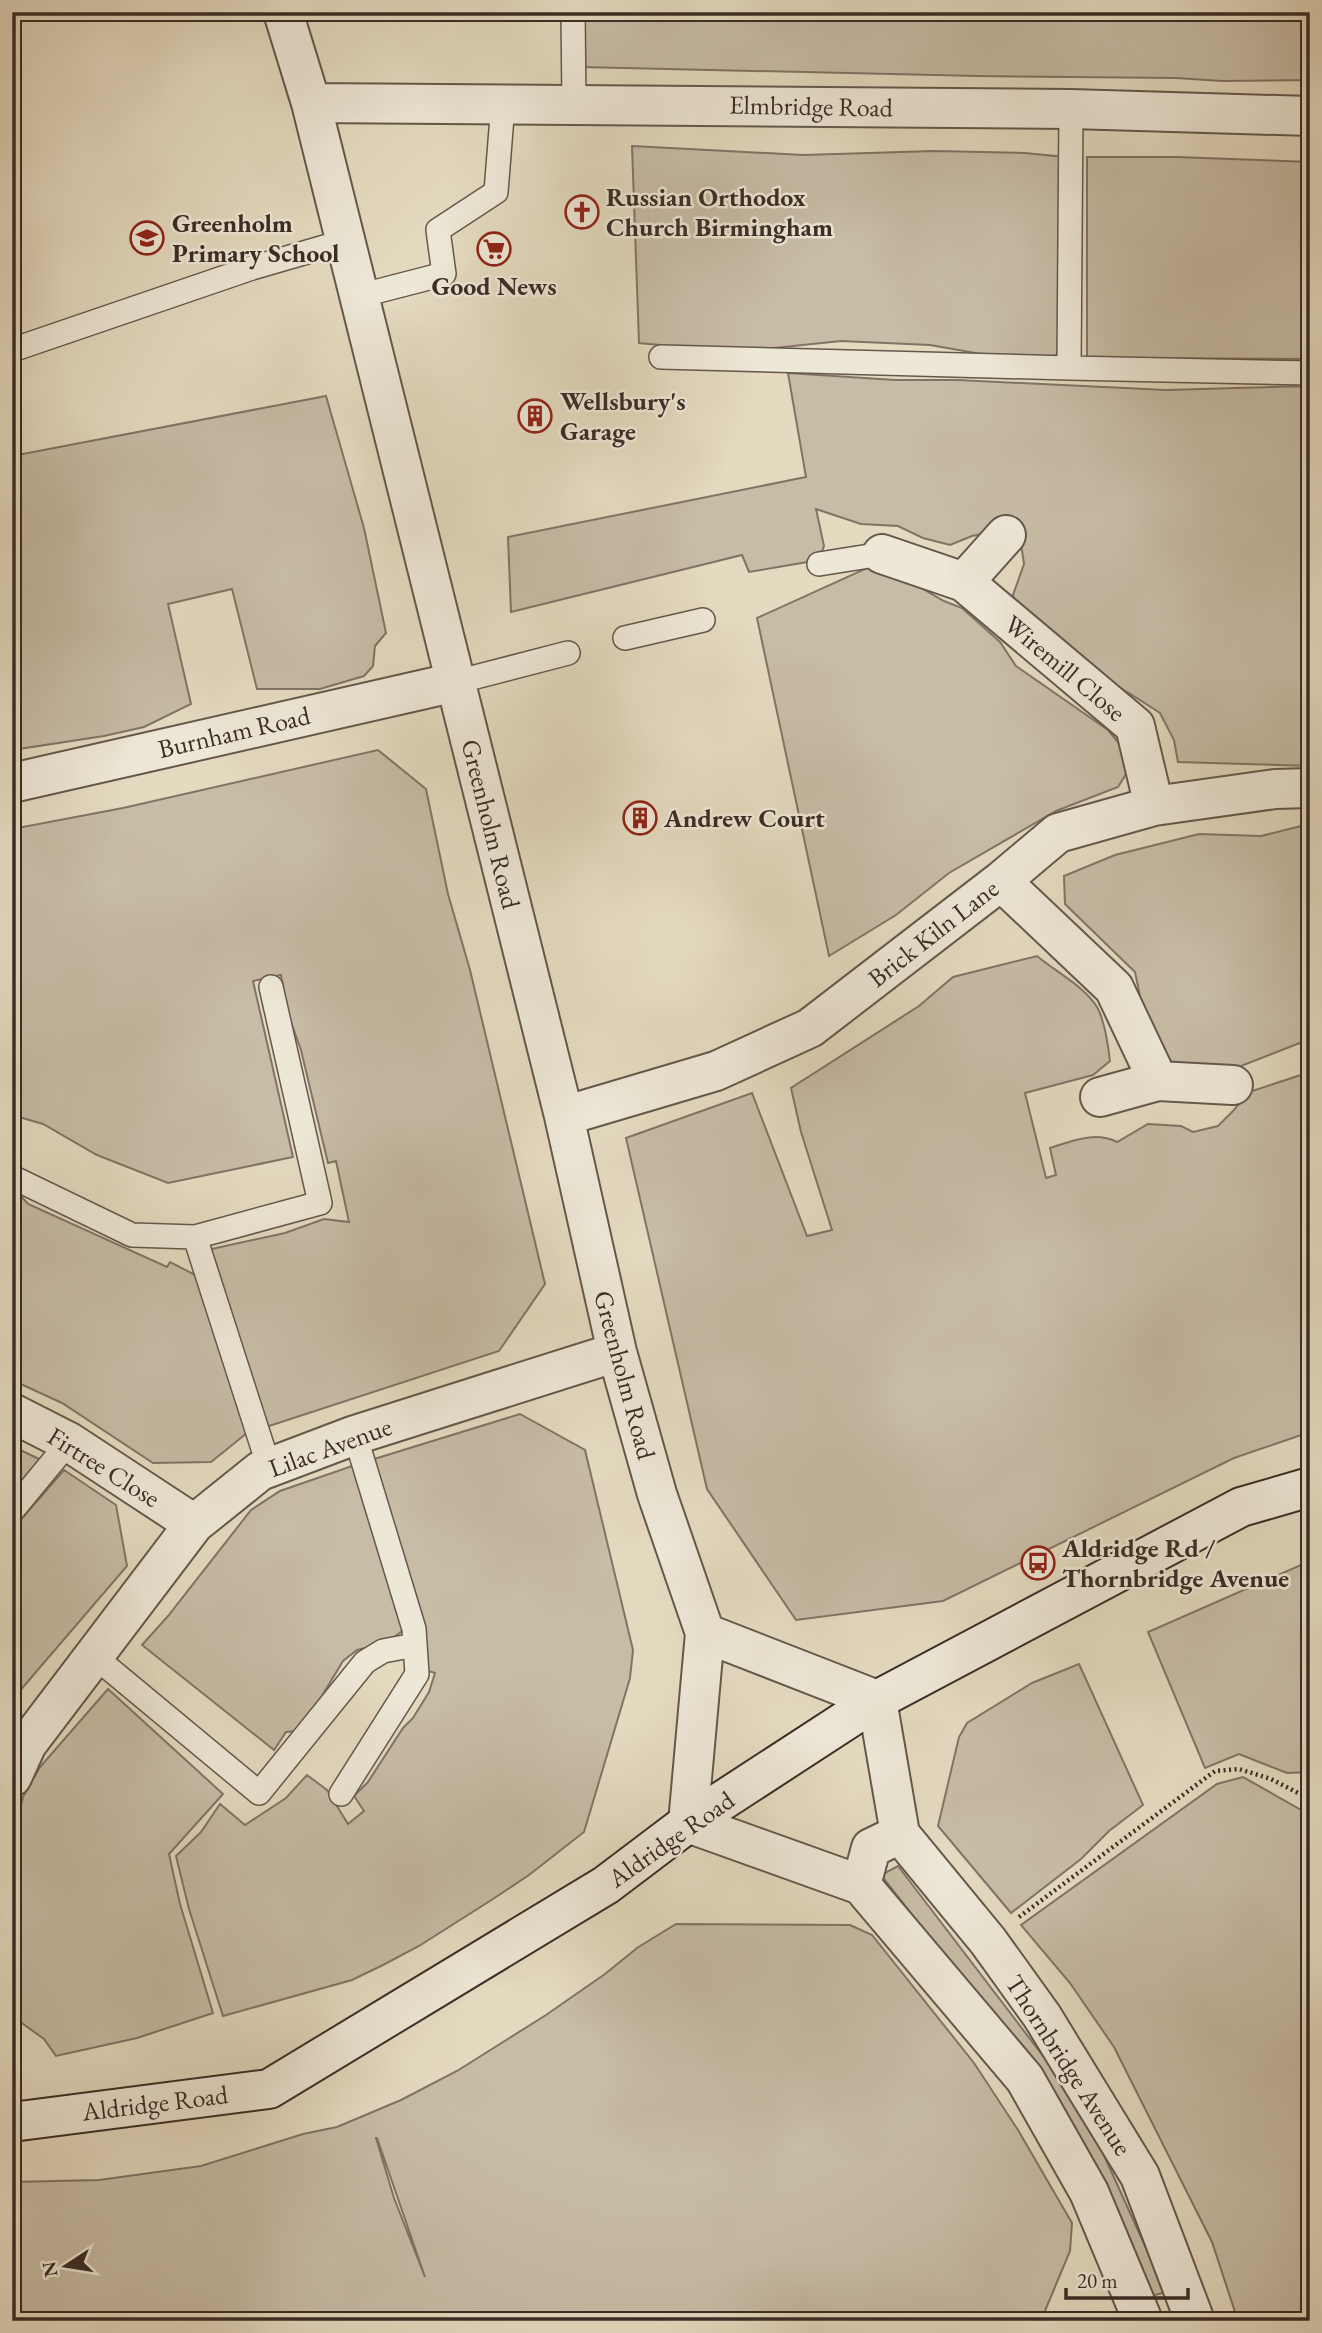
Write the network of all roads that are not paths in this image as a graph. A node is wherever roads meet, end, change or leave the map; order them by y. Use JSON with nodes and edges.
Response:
{"nodes":[{"id":1,"x":283,"y":12,"type":"edge"},
{"id":2,"x":573,"y":12,"type":"edge"},
{"id":3,"x":312,"y":103,"type":"junction"},
{"id":4,"x":503,"y":104,"type":"junction"},
{"id":5,"x":574,"y":104,"type":"junction"},
{"id":6,"x":1071,"y":109,"type":"junction"},
{"id":7,"x":1310,"y":116,"type":"edge"},
{"id":8,"x":345,"y":241,"type":"junction"},
{"id":9,"x":359,"y":296,"type":"junction"},
{"id":10,"x":12,"y":350,"type":"edge"},
{"id":11,"x":661,"y":357,"type":"dead end"},
{"id":12,"x":1069,"y":368,"type":"junction"},
{"id":13,"x":1310,"y":373,"type":"edge"},
{"id":14,"x":1006,"y":535,"type":"dead end"},
{"id":15,"x":882,"y":554,"type":"joint"},
{"id":16,"x":819,"y":564,"type":"dead end"},
{"id":17,"x":964,"y":582,"type":"junction"},
{"id":18,"x":703,"y":620,"type":"dead end"},
{"id":19,"x":625,"y":638,"type":"dead end"},
{"id":20,"x":568,"y":653,"type":"dead end"},
{"id":21,"x":456,"y":681,"type":"junction"},
{"id":22,"x":12,"y":783,"type":"edge"},
{"id":23,"x":1310,"y":788,"type":"edge"},
{"id":24,"x":1154,"y":806,"type":"junction"},
{"id":25,"x":1001,"y":881,"type":"junction"},
{"id":26,"x":271,"y":986,"type":"dead end"},
{"id":27,"x":1158,"y":1082,"type":"junction"},
{"id":28,"x":1233,"y":1085,"type":"dead end"},
{"id":29,"x":1101,"y":1097,"type":"dead end"},
{"id":30,"x":564,"y":1116,"type":"junction"},
{"id":31,"x":12,"y":1177,"type":"edge"},
{"id":32,"x":195,"y":1237,"type":"junction"},
{"id":33,"x":617,"y":1352,"type":"junction"},
{"id":34,"x":12,"y":1413,"type":"edge"},
{"id":35,"x":355,"y":1435,"type":"junction"},
{"id":36,"x":69,"y":1442,"type":"junction"},
{"id":37,"x":269,"y":1467,"type":"junction"},
{"id":38,"x":1310,"y":1487,"type":"edge"},
{"id":39,"x":12,"y":1511,"type":"edge"},
{"id":40,"x":194,"y":1524,"type":"junction"},
{"id":41,"x":705,"y":1633,"type":"junction"},
{"id":42,"x":415,"y":1645,"type":"junction"},
{"id":43,"x":94,"y":1656,"type":"junction"},
{"id":44,"x":877,"y":1700,"type":"junction"},
{"id":45,"x":12,"y":1777,"type":"edge"},
{"id":46,"x":341,"y":1794,"type":"dead end"},
{"id":47,"x":688,"y":1823,"type":"junction"},
{"id":48,"x":901,"y":1835,"type":"junction"},
{"id":49,"x":861,"y":1885,"type":"junction"},
{"id":50,"x":12,"y":2122,"type":"edge"},
{"id":51,"x":1143,"y":2321,"type":"edge"},
{"id":52,"x":1195,"y":2321,"type":"edge"}],
"edges":[{"from":1,"to":3,"type":"street","name":"Greenholm Road"},
{"from":2,"to":5,"type":"lane"},
{"from":3,"to":4,"type":"street","name":"Elmbridge Road"},
{"from":3,"to":8,"type":"street","name":"Greenholm Road"},
{"from":4,"to":5,"type":"street","name":"Elmbridge Road"},
{"from":4,"to":9,"type":"lane"},
{"from":5,"to":6,"type":"street","name":"Elmbridge Road"},
{"from":6,"to":7,"type":"street","name":"Elmbridge Road"},
{"from":6,"to":12,"type":"lane"},
{"from":8,"to":9,"type":"street","name":"Greenholm Road"},
{"from":8,"to":10,"type":"lane"},
{"from":9,"to":21,"type":"street","name":"Greenholm Road"},
{"from":11,"to":12,"type":"lane"},
{"from":12,"to":13,"type":"lane"},
{"from":14,"to":17,"type":"street"},
{"from":15,"to":16,"type":"lane"},
{"from":15,"to":17,"type":"street","name":"Wiremill Close"},
{"from":17,"to":24,"type":"street","name":"Wiremill Close"},
{"from":18,"to":19,"type":"lane"},
{"from":20,"to":21,"type":"lane"},
{"from":21,"to":22,"type":"street","name":"Burnham Road"},
{"from":21,"to":30,"type":"street","name":"Greenholm Road"},
{"from":23,"to":24,"type":"street","name":"Brick Kiln Lane"},
{"from":24,"to":25,"type":"street","name":"Brick Kiln Lane"},
{"from":25,"to":27,"type":"street"},
{"from":25,"to":30,"type":"street","name":"Brick Kiln Lane"},
{"from":26,"to":32,"type":"lane"},
{"from":27,"to":28,"type":"street"},
{"from":27,"to":29,"type":"street"},
{"from":30,"to":33,"type":"street","name":"Greenholm Road"},
{"from":31,"to":32,"type":"lane"},
{"from":32,"to":37,"type":"lane"},
{"from":33,"to":35,"type":"street","name":"Lilac Avenue"},
{"from":33,"to":41,"type":"street","name":"Greenholm Road"},
{"from":34,"to":36,"type":"street","name":"Firtree Close"},
{"from":35,"to":37,"type":"street","name":"Lilac Avenue"},
{"from":35,"to":42,"type":"lane"},
{"from":36,"to":39,"type":"lane"},
{"from":36,"to":40,"type":"street","name":"Firtree Close"},
{"from":37,"to":40,"type":"street","name":"Lilac Avenue"},
{"from":38,"to":44,"type":"street","name":"Aldridge Road"},
{"from":40,"to":43,"type":"street","name":"Lilac Avenue"},
{"from":41,"to":44,"type":"street"},
{"from":41,"to":47,"type":"street","name":"Greenholm Road"},
{"from":42,"to":43,"type":"lane"},
{"from":42,"to":46,"type":"lane"},
{"from":43,"to":45,"type":"street","name":"Lilac Avenue"},
{"from":44,"to":47,"type":"street","name":"Aldridge Road"},
{"from":44,"to":48,"type":"street","name":"Thornbridge Avenue"},
{"from":47,"to":49,"type":"street"},
{"from":47,"to":50,"type":"street","name":"Aldridge Road"},
{"from":48,"to":49,"type":"street"},
{"from":48,"to":52,"type":"street","name":"Thornbridge Avenue"},
{"from":49,"to":51,"type":"street","name":"Thornbridge Avenue"}]}
